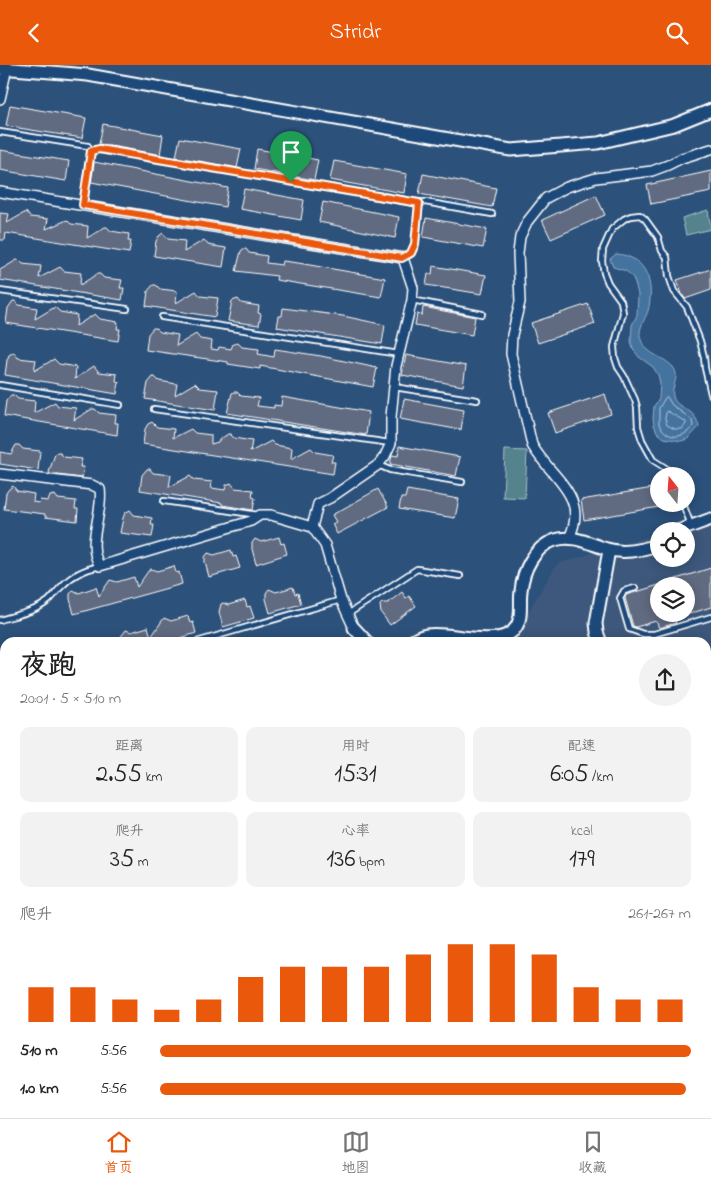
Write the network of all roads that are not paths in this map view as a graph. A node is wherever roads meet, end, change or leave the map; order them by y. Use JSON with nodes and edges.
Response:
{"nodes":[{"id":1,"x":3,"y":68,"type":"edge"},
{"id":2,"x":0,"y":99,"type":"edge"},
{"id":3,"x":711,"y":110,"type":"edge"},
{"id":4,"x":0,"y":132,"type":"edge"},
{"id":5,"x":711,"y":149,"type":"edge"},
{"id":6,"x":91,"y":151,"type":"junction"},
{"id":7,"x":0,"y":192,"type":"edge"},
{"id":8,"x":419,"y":203,"type":"junction"},
{"id":9,"x":83,"y":205,"type":"junction"},
{"id":10,"x":492,"y":214,"type":"dead end"},
{"id":11,"x":402,"y":258,"type":"junction"},
{"id":12,"x":0,"y":291,"type":"edge"},
{"id":13,"x":412,"y":301,"type":"junction"},
{"id":14,"x":127,"y":309,"type":"dead end"},
{"id":15,"x":482,"y":314,"type":"dead end"},
{"id":16,"x":162,"y":317,"type":"dead end"},
{"id":17,"x":399,"y":354,"type":"junction"},
{"id":18,"x":0,"y":385,"type":"edge"},
{"id":19,"x":394,"y":387,"type":"junction"},
{"id":20,"x":711,"y":394,"type":"edge"},
{"id":21,"x":477,"y":400,"type":"dead end"},
{"id":22,"x":120,"y":405,"type":"dead end"},
{"id":23,"x":154,"y":409,"type":"dead end"},
{"id":24,"x":391,"y":443,"type":"junction"},
{"id":25,"x":378,"y":465,"type":"junction"},
{"id":26,"x":664,"y":467,"type":"edge"},
{"id":27,"x":0,"y":474,"type":"edge"},
{"id":28,"x":462,"y":482,"type":"dead end"},
{"id":29,"x":164,"y":501,"type":"dead end"},
{"id":30,"x":260,"y":515,"type":"junction"},
{"id":31,"x":711,"y":519,"type":"edge"},
{"id":32,"x":695,"y":524,"type":"edge"},
{"id":33,"x":312,"y":527,"type":"junction"},
{"id":34,"x":569,"y":538,"type":"junction"},
{"id":35,"x":650,"y":547,"type":"edge"},
{"id":36,"x":609,"y":550,"type":"junction"},
{"id":37,"x":100,"y":566,"type":"junction"},
{"id":38,"x":460,"y":576,"type":"dead end"},
{"id":39,"x":635,"y":588,"type":"dead end"},
{"id":40,"x":341,"y":600,"type":"junction"},
{"id":41,"x":348,"y":614,"type":"junction"},
{"id":42,"x":711,"y":617,"type":"edge"},
{"id":43,"x":0,"y":620,"type":"edge"},
{"id":44,"x":354,"y":629,"type":"joint"},
{"id":45,"x":214,"y":637,"type":"edge"},
{"id":46,"x":362,"y":637,"type":"edge"},
{"id":47,"x":423,"y":637,"type":"edge"},
{"id":48,"x":466,"y":637,"type":"edge"},
{"id":49,"x":494,"y":637,"type":"edge"},
{"id":50,"x":599,"y":637,"type":"edge"}],
"edges":[{"from":1,"to":2,"type":"street"},
{"from":1,"to":3,"type":"street"},
{"from":4,"to":6,"type":"lane"},
{"from":5,"to":34,"type":"street"},
{"from":6,"to":8,"type":"lane"},
{"from":6,"to":9,"type":"lane"},
{"from":7,"to":9,"type":"street"},
{"from":8,"to":10,"type":"lane"},
{"from":8,"to":11,"type":"lane"},
{"from":9,"to":11,"type":"street"},
{"from":11,"to":13,"type":"street"},
{"from":12,"to":14,"type":"lane"},
{"from":13,"to":15,"type":"lane"},
{"from":13,"to":17,"type":"street"},
{"from":16,"to":17,"type":"lane"},
{"from":17,"to":19,"type":"street"},
{"from":18,"to":22,"type":"lane"},
{"from":19,"to":21,"type":"lane"},
{"from":19,"to":24,"type":"street"},
{"from":20,"to":26,"type":"lane"},
{"from":23,"to":24,"type":"lane"},
{"from":24,"to":25,"type":"street"},
{"from":25,"to":28,"type":"lane"},
{"from":25,"to":33,"type":"street"},
{"from":27,"to":37,"type":"street"},
{"from":29,"to":30,"type":"lane"},
{"from":30,"to":33,"type":"street"},
{"from":30,"to":37,"type":"street"},
{"from":31,"to":32,"type":"street"},
{"from":33,"to":40,"type":"street"},
{"from":34,"to":36,"type":"street"},
{"from":34,"to":49,"type":"street"},
{"from":35,"to":36,"type":"street"},
{"from":36,"to":50,"type":"street"},
{"from":37,"to":43,"type":"lane"},
{"from":38,"to":41,"type":"lane"},
{"from":39,"to":42,"type":"lane"},
{"from":40,"to":41,"type":"street"},
{"from":40,"to":45,"type":"lane"},
{"from":41,"to":44,"type":"street"},
{"from":44,"to":46,"type":"street"},
{"from":47,"to":48,"type":"street"}]}
